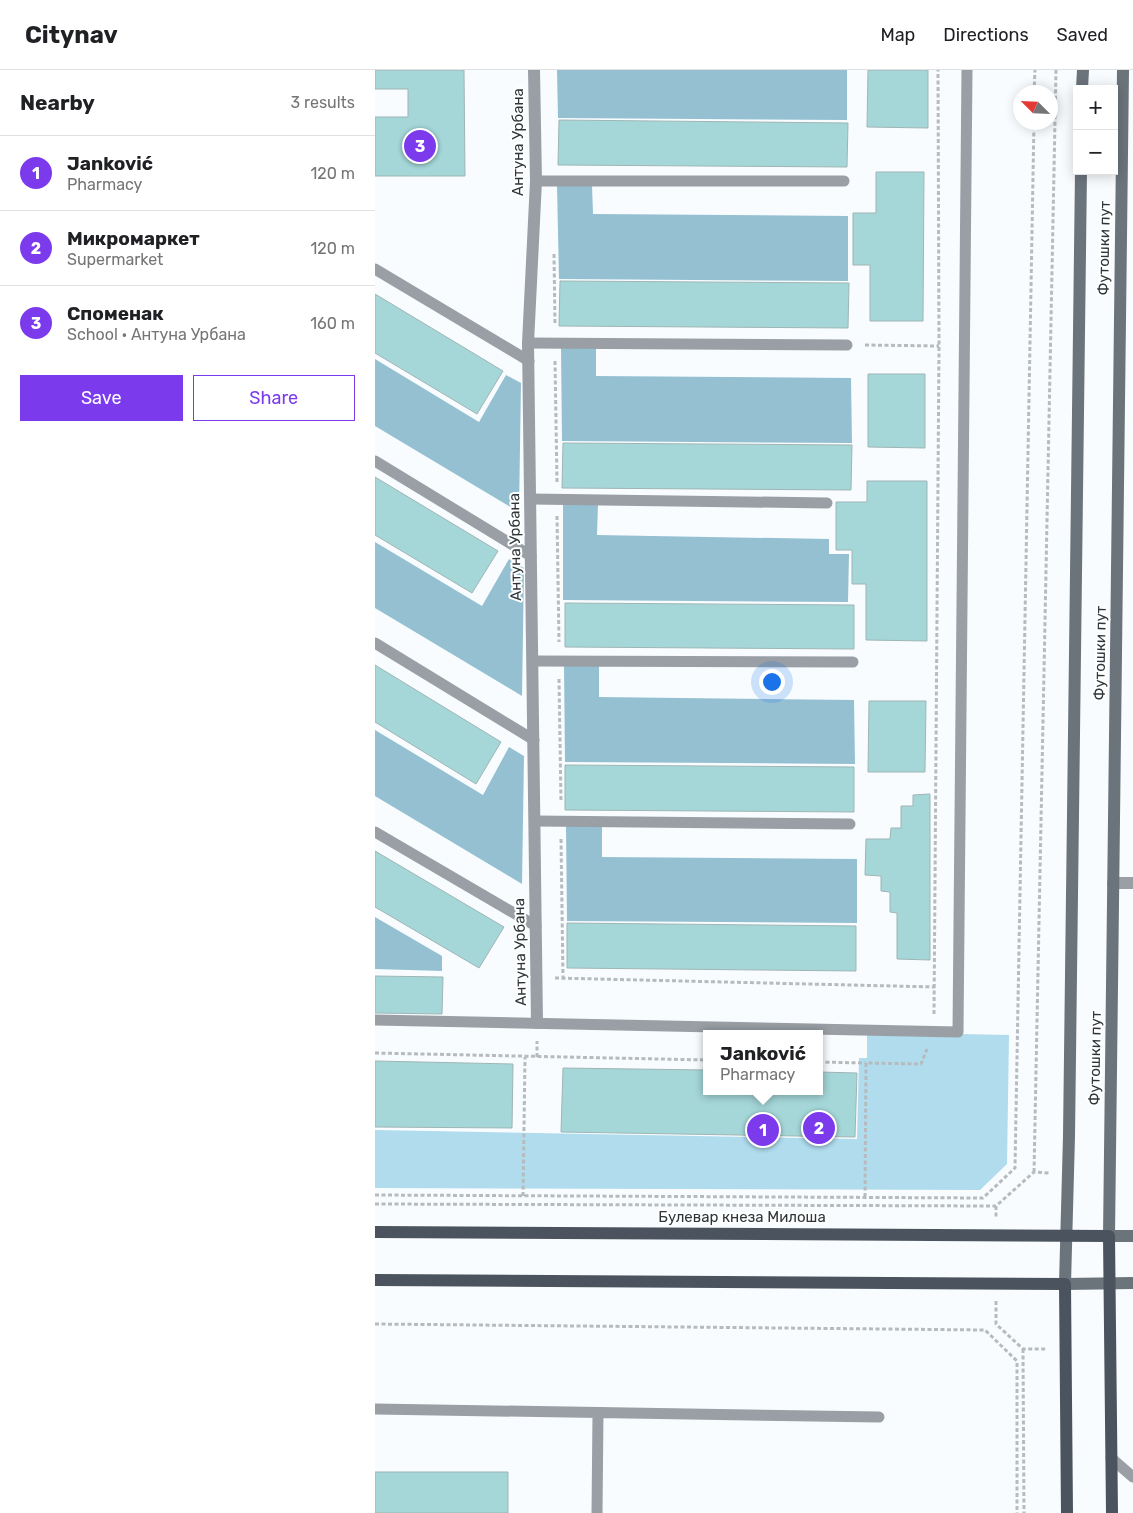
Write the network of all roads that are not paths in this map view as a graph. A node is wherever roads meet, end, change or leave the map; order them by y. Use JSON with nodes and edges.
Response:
{"nodes":[{"id":1,"x":533,"y":70,"type":"edge"},
{"id":2,"x":967,"y":70,"type":"edge"},
{"id":3,"x":1083,"y":70,"type":"edge"},
{"id":4,"x":1123,"y":70,"type":"edge"},
{"id":5,"x":1082,"y":85,"type":"edge"},
{"id":6,"x":1127,"y":162,"type":"edge"},
{"id":7,"x":1081,"y":175,"type":"edge"},
{"id":8,"x":536,"y":181,"type":"junction"},
{"id":9,"x":844,"y":181,"type":"dead end"},
{"id":10,"x":375,"y":268,"type":"edge"},
{"id":11,"x":529,"y":343,"type":"junction"},
{"id":12,"x":847,"y":345,"type":"road end"},
{"id":13,"x":529,"y":361,"type":"junction"},
{"id":14,"x":375,"y":461,"type":"edge"},
{"id":15,"x":531,"y":499,"type":"junction"},
{"id":16,"x":827,"y":503,"type":"dead end"},
{"id":17,"x":531,"y":556,"type":"junction"},
{"id":18,"x":375,"y":643,"type":"edge"},
{"id":19,"x":533,"y":661,"type":"junction"},
{"id":20,"x":853,"y":662,"type":"dead end"},
{"id":21,"x":534,"y":740,"type":"junction"},
{"id":22,"x":535,"y":821,"type":"junction"},
{"id":23,"x":851,"y":824,"type":"dead end"},
{"id":24,"x":375,"y":832,"type":"edge"},
{"id":25,"x":1113,"y":883,"type":"junction"},
{"id":26,"x":1133,"y":884,"type":"edge"},
{"id":27,"x":536,"y":926,"type":"junction"},
{"id":28,"x":375,"y":1020,"type":"edge"},
{"id":29,"x":537,"y":1023,"type":"junction"},
{"id":30,"x":375,"y":1232,"type":"edge"},
{"id":31,"x":1066,"y":1236,"type":"junction"},
{"id":32,"x":1109,"y":1236,"type":"junction"},
{"id":33,"x":1133,"y":1236,"type":"edge"},
{"id":34,"x":375,"y":1280,"type":"edge"},
{"id":35,"x":1110,"y":1283,"type":"junction"},
{"id":36,"x":1133,"y":1283,"type":"edge"},
{"id":37,"x":1065,"y":1284,"type":"junction"},
{"id":38,"x":375,"y":1409,"type":"edge"},
{"id":39,"x":598,"y":1413,"type":"junction"},
{"id":40,"x":879,"y":1417,"type":"dead end"},
{"id":41,"x":1111,"y":1458,"type":"junction"},
{"id":42,"x":1133,"y":1478,"type":"edge"},
{"id":43,"x":597,"y":1513,"type":"edge"},
{"id":44,"x":1067,"y":1513,"type":"edge"},
{"id":45,"x":1112,"y":1513,"type":"edge"}],
"edges":[{"from":1,"to":8,"type":"street","name":"Антуна Урбана"},
{"from":2,"to":29,"type":"lane"},
{"from":3,"to":5,"type":"main road"},
{"from":4,"to":6,"type":"main road","name":"Футошки пут"},
{"from":6,"to":25,"type":"main road","name":"Футошки пут"},
{"from":7,"to":31,"type":"main road","name":"Футошки пут"},
{"from":8,"to":9,"type":"lane"},
{"from":8,"to":11,"type":"street","name":"Антуна Урбана"},
{"from":10,"to":13,"type":"lane"},
{"from":11,"to":12,"type":"lane"},
{"from":11,"to":13,"type":"street","name":"Антуна Урбана"},
{"from":13,"to":15,"type":"street","name":"Антуна Урбана"},
{"from":14,"to":17,"type":"lane"},
{"from":15,"to":16,"type":"lane"},
{"from":15,"to":17,"type":"street","name":"Антуна Урбана"},
{"from":17,"to":19,"type":"street","name":"Антуна Урбана"},
{"from":18,"to":21,"type":"lane"},
{"from":19,"to":20,"type":"lane"},
{"from":19,"to":21,"type":"street","name":"Антуна Урбана"},
{"from":21,"to":22,"type":"street","name":"Антуна Урбана"},
{"from":22,"to":23,"type":"lane"},
{"from":22,"to":27,"type":"street","name":"Антуна Урбана"},
{"from":24,"to":27,"type":"lane"},
{"from":25,"to":26,"type":"street"},
{"from":25,"to":32,"type":"main road","name":"Футошки пут"},
{"from":27,"to":29,"type":"street","name":"Антуна Урбана"},
{"from":28,"to":29,"type":"lane"},
{"from":30,"to":31,"type":"main road","name":"Булевар кнеза Милоша"},
{"from":31,"to":32,"type":"main road","name":"Булевар кнеза Милоша"},
{"from":31,"to":37,"type":"main road","name":"Футошки пут"},
{"from":32,"to":33,"type":"main road"},
{"from":32,"to":35,"type":"main road"},
{"from":34,"to":37,"type":"main road"},
{"from":35,"to":36,"type":"main road"},
{"from":35,"to":37,"type":"main road"},
{"from":35,"to":41,"type":"main road"},
{"from":37,"to":44,"type":"main road"},
{"from":38,"to":39,"type":"lane"},
{"from":39,"to":40,"type":"lane"},
{"from":39,"to":43,"type":"lane"},
{"from":41,"to":42,"type":"lane"},
{"from":41,"to":45,"type":"main road"}]}
